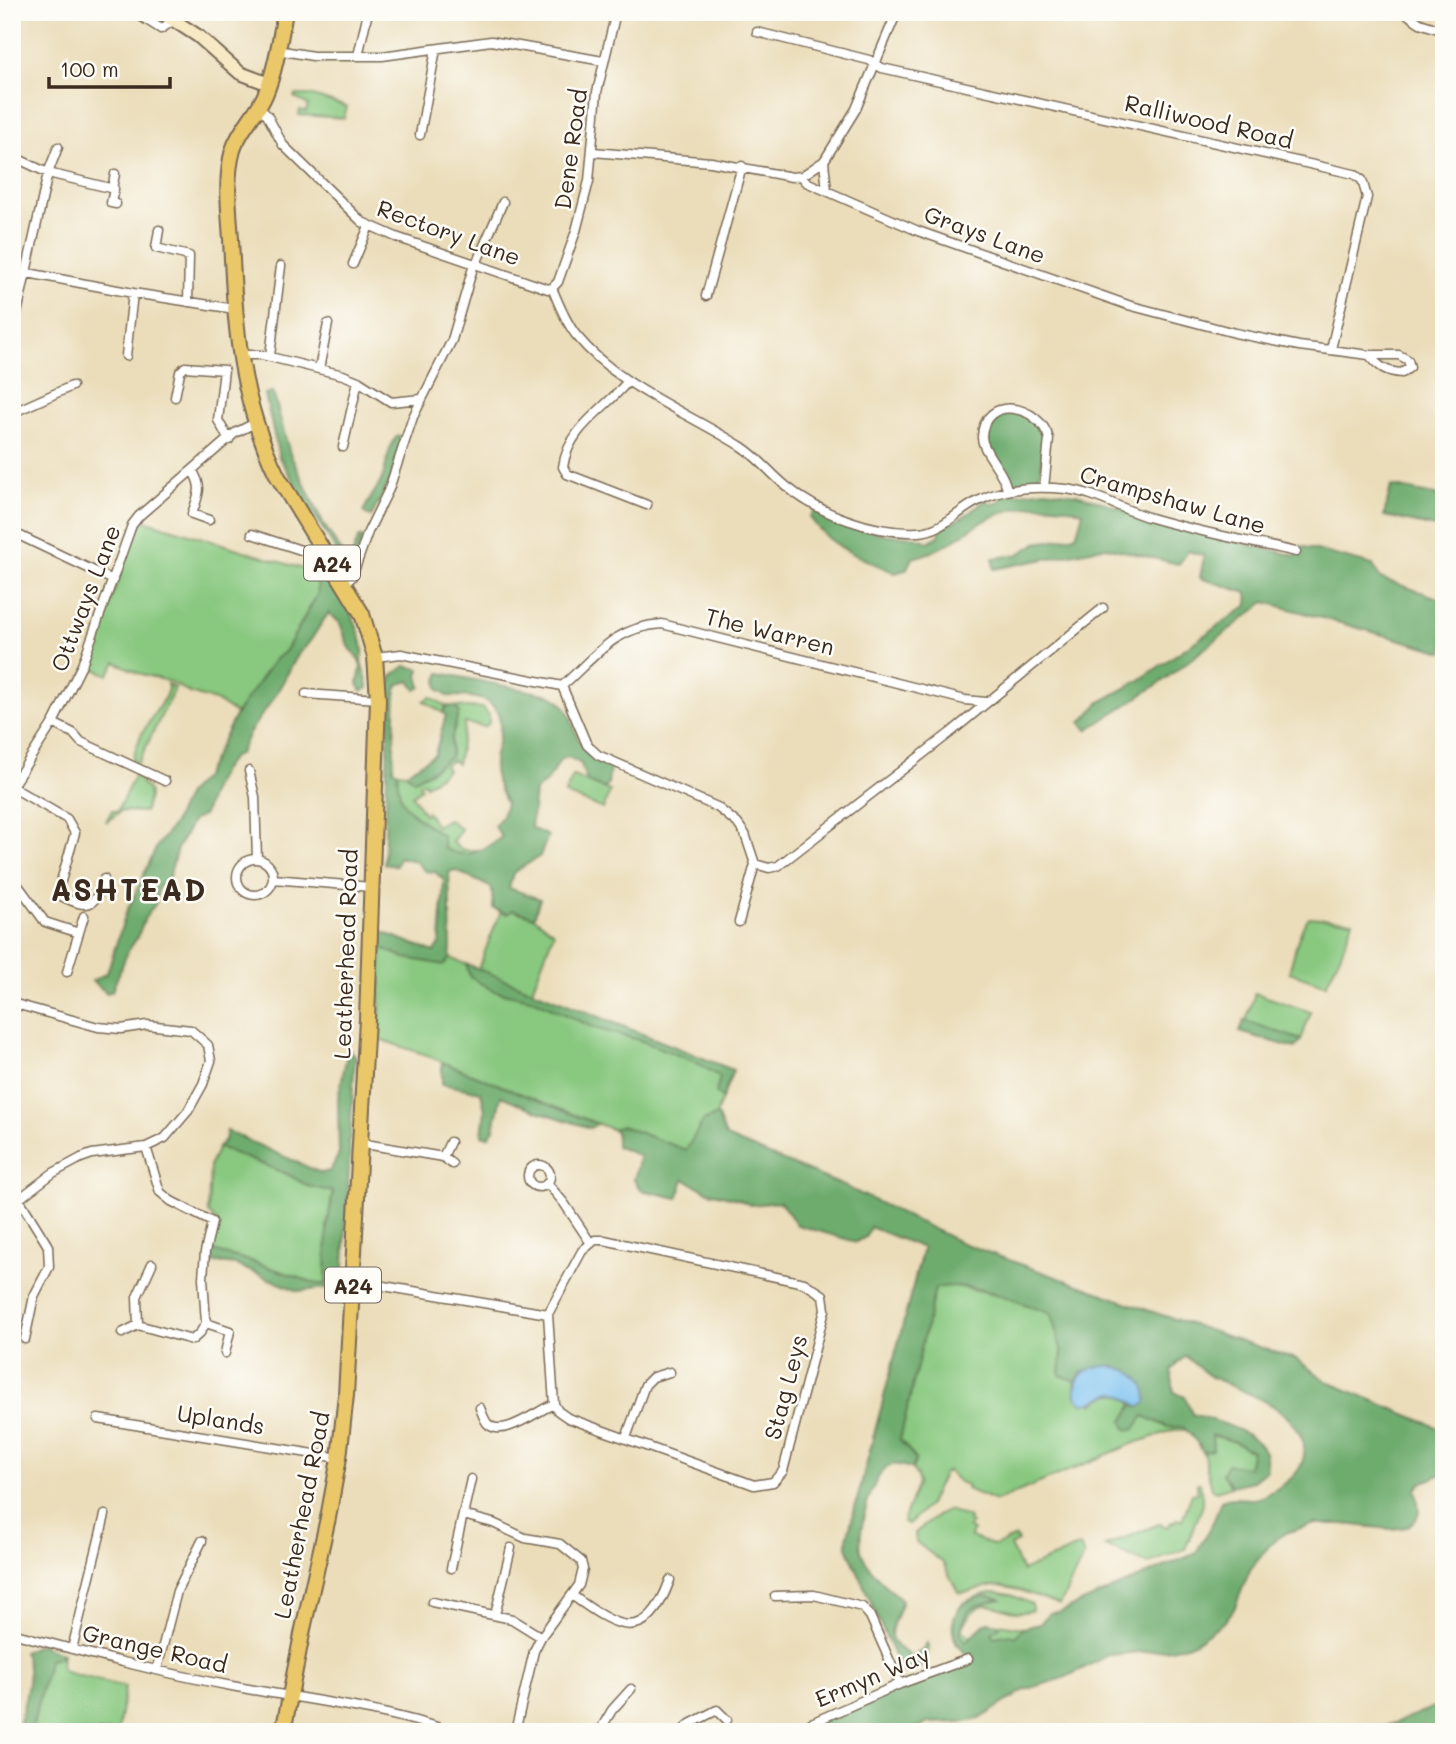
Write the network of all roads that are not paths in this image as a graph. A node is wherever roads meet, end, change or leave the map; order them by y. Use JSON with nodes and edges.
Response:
{"nodes":[{"id":1,"x":134,"y":12,"type":"edge"},
{"id":2,"x":161,"y":12,"type":"edge"},
{"id":3,"x":285,"y":12,"type":"edge"},
{"id":4,"x":368,"y":12,"type":"edge"},
{"id":5,"x":616,"y":12,"type":"edge"},
{"id":6,"x":897,"y":12,"type":"edge"},
{"id":7,"x":1404,"y":12,"type":"edge"},
{"id":8,"x":174,"y":20,"type":"junction"},
{"id":9,"x":1444,"y":31,"type":"edge"},
{"id":10,"x":757,"y":32,"type":"dead end"},
{"id":11,"x":436,"y":49,"type":"junction"},
{"id":12,"x":277,"y":50,"type":"junction"},
{"id":13,"x":358,"y":56,"type":"junction"},
{"id":14,"x":603,"y":61,"type":"junction"},
{"id":15,"x":875,"y":64,"type":"junction"},
{"id":16,"x":269,"y":84,"type":"junction"},
{"id":17,"x":258,"y":107,"type":"junction"},
{"id":18,"x":420,"y":135,"type":"dead end"},
{"id":19,"x":58,"y":147,"type":"dead end"},
{"id":20,"x":593,"y":152,"type":"junction"},
{"id":21,"x":12,"y":156,"type":"edge"},
{"id":22,"x":824,"y":161,"type":"junction"},
{"id":23,"x":741,"y":166,"type":"junction"},
{"id":24,"x":48,"y":173,"type":"junction"},
{"id":25,"x":115,"y":174,"type":"dead end"},
{"id":26,"x":802,"y":176,"type":"junction"},
{"id":27,"x":112,"y":189,"type":"junction"},
{"id":28,"x":827,"y":191,"type":"junction"},
{"id":29,"x":503,"y":202,"type":"dead end"},
{"id":30,"x":116,"y":205,"type":"dead end"},
{"id":31,"x":369,"y":226,"type":"junction"},
{"id":32,"x":159,"y":230,"type":"dead end"},
{"id":33,"x":353,"y":264,"type":"dead end"},
{"id":34,"x":475,"y":264,"type":"junction"},
{"id":35,"x":281,"y":266,"type":"dead end"},
{"id":36,"x":12,"y":270,"type":"edge"},
{"id":37,"x":26,"y":273,"type":"junction"},
{"id":38,"x":552,"y":288,"type":"junction"},
{"id":39,"x":132,"y":293,"type":"junction"},
{"id":40,"x":706,"y":296,"type":"dead end"},
{"id":41,"x":188,"y":302,"type":"junction"},
{"id":42,"x":235,"y":309,"type":"junction"},
{"id":43,"x":328,"y":324,"type":"dead end"},
{"id":44,"x":12,"y":336,"type":"edge"},
{"id":45,"x":1331,"y":349,"type":"junction"},
{"id":46,"x":239,"y":355,"type":"junction"},
{"id":47,"x":1369,"y":355,"type":"dead end"},
{"id":48,"x":126,"y":356,"type":"dead end"},
{"id":49,"x":270,"y":356,"type":"junction"},
{"id":50,"x":319,"y":369,"type":"junction"},
{"id":51,"x":358,"y":381,"type":"junction"},
{"id":52,"x":628,"y":381,"type":"junction"},
{"id":53,"x":72,"y":386,"type":"dead end"},
{"id":54,"x":175,"y":397,"type":"dead end"},
{"id":55,"x":421,"y":399,"type":"junction"},
{"id":56,"x":12,"y":413,"type":"edge"},
{"id":57,"x":255,"y":424,"type":"junction"},
{"id":58,"x":229,"y":440,"type":"junction"},
{"id":59,"x":343,"y":447,"type":"dead end"},
{"id":60,"x":192,"y":470,"type":"junction"},
{"id":61,"x":1044,"y":488,"type":"junction"},
{"id":62,"x":1007,"y":490,"type":"junction"},
{"id":63,"x":647,"y":505,"type":"dead end"},
{"id":64,"x":209,"y":520,"type":"dead end"},
{"id":65,"x":12,"y":531,"type":"edge"},
{"id":66,"x":253,"y":534,"type":"dead end"},
{"id":67,"x":323,"y":550,"type":"junction"},
{"id":68,"x":1296,"y":552,"type":"dead end"},
{"id":69,"x":113,"y":580,"type":"junction"},
{"id":70,"x":344,"y":584,"type":"junction"},
{"id":71,"x":1103,"y":608,"type":"dead end"},
{"id":72,"x":375,"y":657,"type":"junction"},
{"id":73,"x":562,"y":685,"type":"junction"},
{"id":74,"x":306,"y":694,"type":"dead end"},
{"id":75,"x":377,"y":699,"type":"junction"},
{"id":76,"x":986,"y":702,"type":"junction"},
{"id":77,"x":54,"y":723,"type":"junction"},
{"id":78,"x":249,"y":771,"type":"dead end"},
{"id":79,"x":165,"y":781,"type":"dead end"},
{"id":80,"x":12,"y":787,"type":"edge"},
{"id":81,"x":257,"y":859,"type":"junction"},
{"id":82,"x":755,"y":864,"type":"junction"},
{"id":83,"x":12,"y":877,"type":"edge"},
{"id":84,"x":104,"y":879,"type":"dead end"},
{"id":85,"x":273,"y":879,"type":"junction"},
{"id":86,"x":371,"y":887,"type":"junction"},
{"id":87,"x":84,"y":916,"type":"dead end"},
{"id":88,"x":738,"y":922,"type":"dead end"},
{"id":89,"x":79,"y":933,"type":"junction"},
{"id":90,"x":67,"y":972,"type":"dead end"},
{"id":91,"x":12,"y":1003,"type":"edge"},
{"id":92,"x":450,"y":1142,"type":"dead end"},
{"id":93,"x":359,"y":1143,"type":"junction"},
{"id":94,"x":146,"y":1147,"type":"junction"},
{"id":95,"x":443,"y":1157,"type":"junction"},
{"id":96,"x":452,"y":1164,"type":"dead end"},
{"id":97,"x":547,"y":1183,"type":"dead end"},
{"id":98,"x":16,"y":1200,"type":"edge"},
{"id":99,"x":590,"y":1242,"type":"junction"},
{"id":100,"x":152,"y":1264,"type":"dead end"},
{"id":101,"x":354,"y":1281,"type":"junction"},
{"id":102,"x":548,"y":1314,"type":"junction"},
{"id":103,"x":206,"y":1323,"type":"junction"},
{"id":104,"x":138,"y":1325,"type":"junction"},
{"id":105,"x":122,"y":1333,"type":"dead end"},
{"id":106,"x":25,"y":1339,"type":"dead end"},
{"id":107,"x":225,"y":1353,"type":"dead end"},
{"id":108,"x":670,"y":1372,"type":"dead end"},
{"id":109,"x":554,"y":1404,"type":"junction"},
{"id":110,"x":480,"y":1408,"type":"dead end"},
{"id":111,"x":97,"y":1419,"type":"dead end"},
{"id":112,"x":626,"y":1438,"type":"junction"},
{"id":113,"x":339,"y":1458,"type":"junction"},
{"id":114,"x":471,"y":1479,"type":"dead end"},
{"id":115,"x":106,"y":1515,"type":"dead end"},
{"id":116,"x":463,"y":1515,"type":"junction"},
{"id":117,"x":202,"y":1541,"type":"dead end"},
{"id":118,"x":511,"y":1548,"type":"dead end"},
{"id":119,"x":451,"y":1568,"type":"dead end"},
{"id":120,"x":670,"y":1580,"type":"dead end"},
{"id":121,"x":573,"y":1596,"type":"junction"},
{"id":122,"x":775,"y":1596,"type":"dead end"},
{"id":123,"x":432,"y":1602,"type":"dead end"},
{"id":124,"x":495,"y":1615,"type":"junction"},
{"id":125,"x":12,"y":1633,"type":"edge"},
{"id":126,"x":541,"y":1637,"type":"junction"},
{"id":127,"x":72,"y":1649,"type":"junction"},
{"id":128,"x":968,"y":1659,"type":"dead end"},
{"id":129,"x":158,"y":1669,"type":"junction"},
{"id":130,"x":900,"y":1684,"type":"junction"},
{"id":131,"x":631,"y":1689,"type":"dead end"},
{"id":132,"x":290,"y":1696,"type":"junction"},
{"id":133,"x":727,"y":1720,"type":"dead end"},
{"id":134,"x":284,"y":1732,"type":"edge"},
{"id":135,"x":452,"y":1732,"type":"edge"},
{"id":136,"x":515,"y":1732,"type":"edge"},
{"id":137,"x":599,"y":1732,"type":"edge"},
{"id":138,"x":681,"y":1732,"type":"edge"},
{"id":139,"x":791,"y":1732,"type":"edge"}],
"edges":[{"from":1,"to":8,"type":"street"},
{"from":2,"to":8,"type":"street"},
{"from":3,"to":12,"type":"highway","number":"A24"},
{"from":4,"to":13,"type":"street"},
{"from":5,"to":14,"type":"street","name":"Dene Road"},
{"from":6,"to":15,"type":"street"},
{"from":7,"to":9,"type":"street"},
{"from":8,"to":16,"type":"street"},
{"from":10,"to":15,"type":"street","name":"Ralliwood Road"},
{"from":11,"to":13,"type":"street"},
{"from":11,"to":14,"type":"street"},
{"from":11,"to":18,"type":"street"},
{"from":12,"to":13,"type":"street"},
{"from":12,"to":16,"type":"highway","number":"A24"},
{"from":14,"to":20,"type":"street","name":"Dene Road"},
{"from":15,"to":22,"type":"street"},
{"from":15,"to":45,"type":"street","name":"Ralliwood Road"},
{"from":16,"to":17,"type":"highway","number":"A24"},
{"from":17,"to":31,"type":"street","name":"Rectory Lane"},
{"from":17,"to":42,"type":"highway","name":"Leatherhead Road","number":"A24"},
{"from":19,"to":24,"type":"street"},
{"from":20,"to":23,"type":"street","name":"Grays Lane"},
{"from":20,"to":38,"type":"street","name":"Dene Road"},
{"from":21,"to":24,"type":"street"},
{"from":22,"to":26,"type":"street"},
{"from":22,"to":28,"type":"street"},
{"from":23,"to":26,"type":"street","name":"Grays Lane"},
{"from":23,"to":40,"type":"street"},
{"from":24,"to":27,"type":"street"},
{"from":24,"to":37,"type":"street"},
{"from":25,"to":27,"type":"street"},
{"from":26,"to":28,"type":"street","name":"Grays Lane"},
{"from":27,"to":30,"type":"street"},
{"from":28,"to":45,"type":"street","name":"Grays Lane"},
{"from":29,"to":34,"type":"street"},
{"from":31,"to":33,"type":"street"},
{"from":31,"to":34,"type":"street","name":"Rectory Lane"},
{"from":32,"to":41,"type":"street"},
{"from":34,"to":38,"type":"street","name":"Rectory Lane"},
{"from":34,"to":55,"type":"street"},
{"from":35,"to":49,"type":"street"},
{"from":36,"to":37,"type":"street"},
{"from":37,"to":39,"type":"street"},
{"from":37,"to":44,"type":"street"},
{"from":38,"to":52,"type":"street","name":"Crampshaw Lane"},
{"from":39,"to":41,"type":"street"},
{"from":39,"to":48,"type":"street"},
{"from":41,"to":42,"type":"street"},
{"from":42,"to":46,"type":"highway","name":"Leatherhead Road","number":"A24"},
{"from":43,"to":50,"type":"street"},
{"from":45,"to":47,"type":"street","name":"Grays Lane"},
{"from":46,"to":49,"type":"street"},
{"from":46,"to":57,"type":"highway","name":"Leatherhead Road","number":"A24"},
{"from":49,"to":50,"type":"street"},
{"from":50,"to":51,"type":"street"},
{"from":51,"to":55,"type":"street"},
{"from":51,"to":59,"type":"street"},
{"from":52,"to":62,"type":"street","name":"Crampshaw Lane"},
{"from":52,"to":63,"type":"street"},
{"from":53,"to":56,"type":"street"},
{"from":54,"to":58,"type":"street"},
{"from":55,"to":70,"type":"street"},
{"from":57,"to":58,"type":"street","name":"Ottways Lane"},
{"from":57,"to":67,"type":"highway","name":"Leatherhead Road","number":"A24"},
{"from":58,"to":60,"type":"street","name":"Ottways Lane"},
{"from":60,"to":64,"type":"street"},
{"from":60,"to":69,"type":"street","name":"Ottways Lane"},
{"from":61,"to":62,"type":"street","name":"Crampshaw Lane"},
{"from":61,"to":62,"type":"street"},
{"from":61,"to":68,"type":"street","name":"Crampshaw Lane"},
{"from":65,"to":69,"type":"street"},
{"from":66,"to":67,"type":"street"},
{"from":67,"to":70,"type":"highway","name":"Leatherhead Road","number":"A24"},
{"from":69,"to":77,"type":"street","name":"Ottways Lane"},
{"from":70,"to":72,"type":"highway","name":"Leatherhead Road","number":"A24"},
{"from":71,"to":76,"type":"street"},
{"from":72,"to":73,"type":"street"},
{"from":72,"to":75,"type":"highway","name":"Leatherhead Road","number":"A24"},
{"from":73,"to":76,"type":"street","name":"The Warren"},
{"from":73,"to":82,"type":"street"},
{"from":74,"to":75,"type":"street"},
{"from":75,"to":86,"type":"highway","name":"Leatherhead Road","number":"A24"},
{"from":76,"to":82,"type":"street"},
{"from":77,"to":79,"type":"street"},
{"from":77,"to":80,"type":"street","name":"Ottways Lane"},
{"from":78,"to":81,"type":"street"},
{"from":80,"to":84,"type":"street"},
{"from":81,"to":85,"type":"street"},
{"from":81,"to":85,"type":"street"},
{"from":82,"to":88,"type":"street"},
{"from":83,"to":89,"type":"street"},
{"from":85,"to":86,"type":"street"},
{"from":86,"to":93,"type":"highway","name":"Leatherhead Road","number":"A24"},
{"from":87,"to":89,"type":"street"},
{"from":89,"to":90,"type":"street"},
{"from":91,"to":94,"type":"street"},
{"from":92,"to":95,"type":"street"},
{"from":93,"to":95,"type":"street"},
{"from":93,"to":101,"type":"highway","name":"Leatherhead Road","number":"A24"},
{"from":94,"to":98,"type":"street"},
{"from":94,"to":103,"type":"street"},
{"from":95,"to":96,"type":"street"},
{"from":97,"to":99,"type":"street"},
{"from":98,"to":106,"type":"street"},
{"from":99,"to":102,"type":"street"},
{"from":99,"to":112,"type":"street","name":"Stag Leys"},
{"from":100,"to":104,"type":"street"},
{"from":101,"to":102,"type":"street"},
{"from":101,"to":113,"type":"highway","name":"Leatherhead Road","number":"A24"},
{"from":102,"to":109,"type":"street"},
{"from":103,"to":104,"type":"street"},
{"from":103,"to":107,"type":"street"},
{"from":104,"to":105,"type":"street"},
{"from":108,"to":112,"type":"street"},
{"from":109,"to":110,"type":"street"},
{"from":109,"to":112,"type":"street","name":"Stag Leys"},
{"from":111,"to":113,"type":"street","name":"Uplands"},
{"from":113,"to":132,"type":"highway","name":"Leatherhead Road","number":"A24"},
{"from":114,"to":116,"type":"street"},
{"from":115,"to":127,"type":"street"},
{"from":116,"to":119,"type":"street"},
{"from":116,"to":121,"type":"street"},
{"from":117,"to":129,"type":"street"},
{"from":118,"to":124,"type":"street"},
{"from":120,"to":121,"type":"street"},
{"from":121,"to":126,"type":"street"},
{"from":122,"to":130,"type":"street"},
{"from":123,"to":124,"type":"street"},
{"from":124,"to":126,"type":"street"},
{"from":125,"to":127,"type":"street","name":"Grange Road"},
{"from":126,"to":136,"type":"street"},
{"from":127,"to":129,"type":"street","name":"Grange Road"},
{"from":128,"to":130,"type":"street","name":"Ermyn Way"},
{"from":129,"to":132,"type":"street","name":"Grange Road"},
{"from":130,"to":139,"type":"street","name":"Ermyn Way"},
{"from":131,"to":137,"type":"street"},
{"from":132,"to":134,"type":"highway","name":"Leatherhead Road","number":"A24"},
{"from":132,"to":135,"type":"street"},
{"from":133,"to":138,"type":"street"}]}
